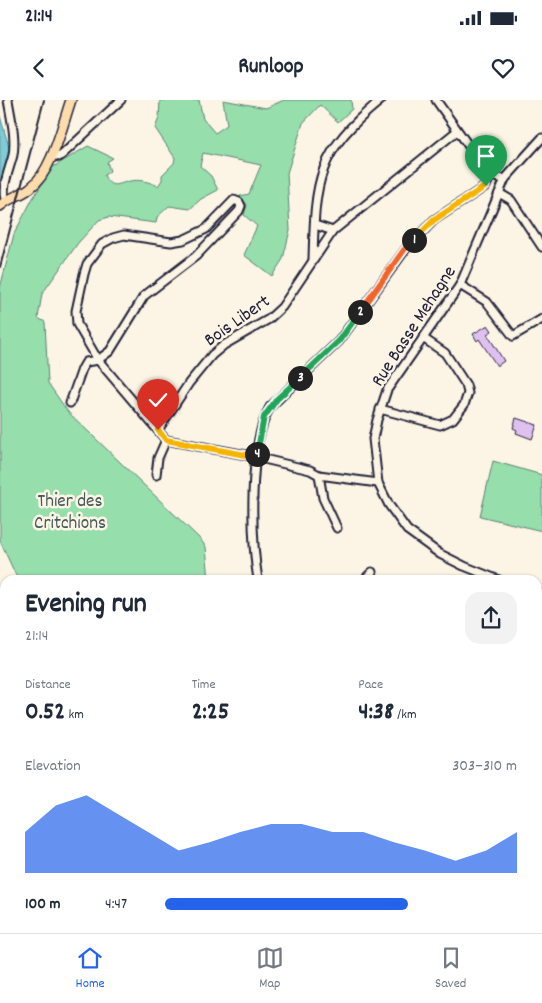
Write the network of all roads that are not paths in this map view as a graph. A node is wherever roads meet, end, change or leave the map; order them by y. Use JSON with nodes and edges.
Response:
{"nodes":[{"id":1,"x":8,"y":100,"type":"edge"},
{"id":2,"x":71,"y":100,"type":"edge"},
{"id":3,"x":121,"y":100,"type":"edge"},
{"id":4,"x":381,"y":100,"type":"edge"},
{"id":5,"x":436,"y":100,"type":"edge"},
{"id":6,"x":457,"y":131,"type":"junction"},
{"id":7,"x":542,"y":138,"type":"edge"},
{"id":8,"x":52,"y":155,"type":"junction"},
{"id":9,"x":490,"y":176,"type":"junction"},
{"id":10,"x":505,"y":179,"type":"junction"},
{"id":11,"x":499,"y":193,"type":"junction"},
{"id":12,"x":2,"y":201,"type":"edge"},
{"id":13,"x":315,"y":225,"type":"junction"},
{"id":14,"x":333,"y":231,"type":"junction"},
{"id":15,"x":542,"y":247,"type":"edge"},
{"id":16,"x":313,"y":259,"type":"junction"},
{"id":17,"x":460,"y":285,"type":"junction"},
{"id":18,"x":542,"y":319,"type":"edge"},
{"id":19,"x":423,"y":338,"type":"junction"},
{"id":20,"x":98,"y":360,"type":"junction"},
{"id":21,"x":70,"y":403,"type":"dead end"},
{"id":22,"x":380,"y":409,"type":"junction"},
{"id":23,"x":158,"y":430,"type":"junction"},
{"id":24,"x":166,"y":440,"type":"junction"},
{"id":25,"x":256,"y":457,"type":"junction"},
{"id":26,"x":264,"y":459,"type":"dead end"},
{"id":27,"x":156,"y":475,"type":"dead end"},
{"id":28,"x":319,"y":475,"type":"junction"},
{"id":29,"x":378,"y":483,"type":"junction"},
{"id":30,"x":337,"y":528,"type":"dead end"},
{"id":31,"x":372,"y":572,"type":"dead end"},
{"id":32,"x":258,"y":575,"type":"edge"},
{"id":33,"x":369,"y":575,"type":"edge"},
{"id":34,"x":487,"y":575,"type":"edge"}],
"edges":[{"from":1,"to":12,"type":"street"},
{"from":2,"to":8,"type":"main road"},
{"from":3,"to":8,"type":"street"},
{"from":4,"to":13,"type":"street","name":"Bois Libert"},
{"from":5,"to":6,"type":"street"},
{"from":6,"to":9,"type":"street"},
{"from":6,"to":14,"type":"street","name":"Bois Libert"},
{"from":7,"to":10,"type":"street","name":"Rue Basse Mehagne"},
{"from":8,"to":12,"type":"main road"},
{"from":9,"to":10,"type":"street"},
{"from":9,"to":25,"type":"street"},
{"from":10,"to":11,"type":"street","name":"Rue Basse Mehagne"},
{"from":11,"to":15,"type":"street"},
{"from":11,"to":17,"type":"street","name":"Rue Basse Mehagne"},
{"from":13,"to":14,"type":"street"},
{"from":13,"to":16,"type":"street","name":"Bois Libert"},
{"from":14,"to":16,"type":"street","name":"Bois Libert"},
{"from":16,"to":23,"type":"street","name":"Bois Libert"},
{"from":17,"to":18,"type":"street"},
{"from":17,"to":19,"type":"street","name":"Rue Basse Mehagne"},
{"from":19,"to":22,"type":"street","name":"Rue Basse Mehagne"},
{"from":19,"to":22,"type":"street"},
{"from":20,"to":20,"type":"street"},
{"from":20,"to":21,"type":"street"},
{"from":20,"to":23,"type":"street"},
{"from":22,"to":29,"type":"street","name":"Rue Basse Mehagne"},
{"from":23,"to":24,"type":"street"},
{"from":24,"to":25,"type":"street"},
{"from":24,"to":27,"type":"street"},
{"from":25,"to":32,"type":"street"},
{"from":26,"to":28,"type":"street"},
{"from":28,"to":29,"type":"street"},
{"from":28,"to":30,"type":"street"},
{"from":29,"to":34,"type":"street","name":"Rue Basse Mehagne"},
{"from":31,"to":33,"type":"street"}]}
